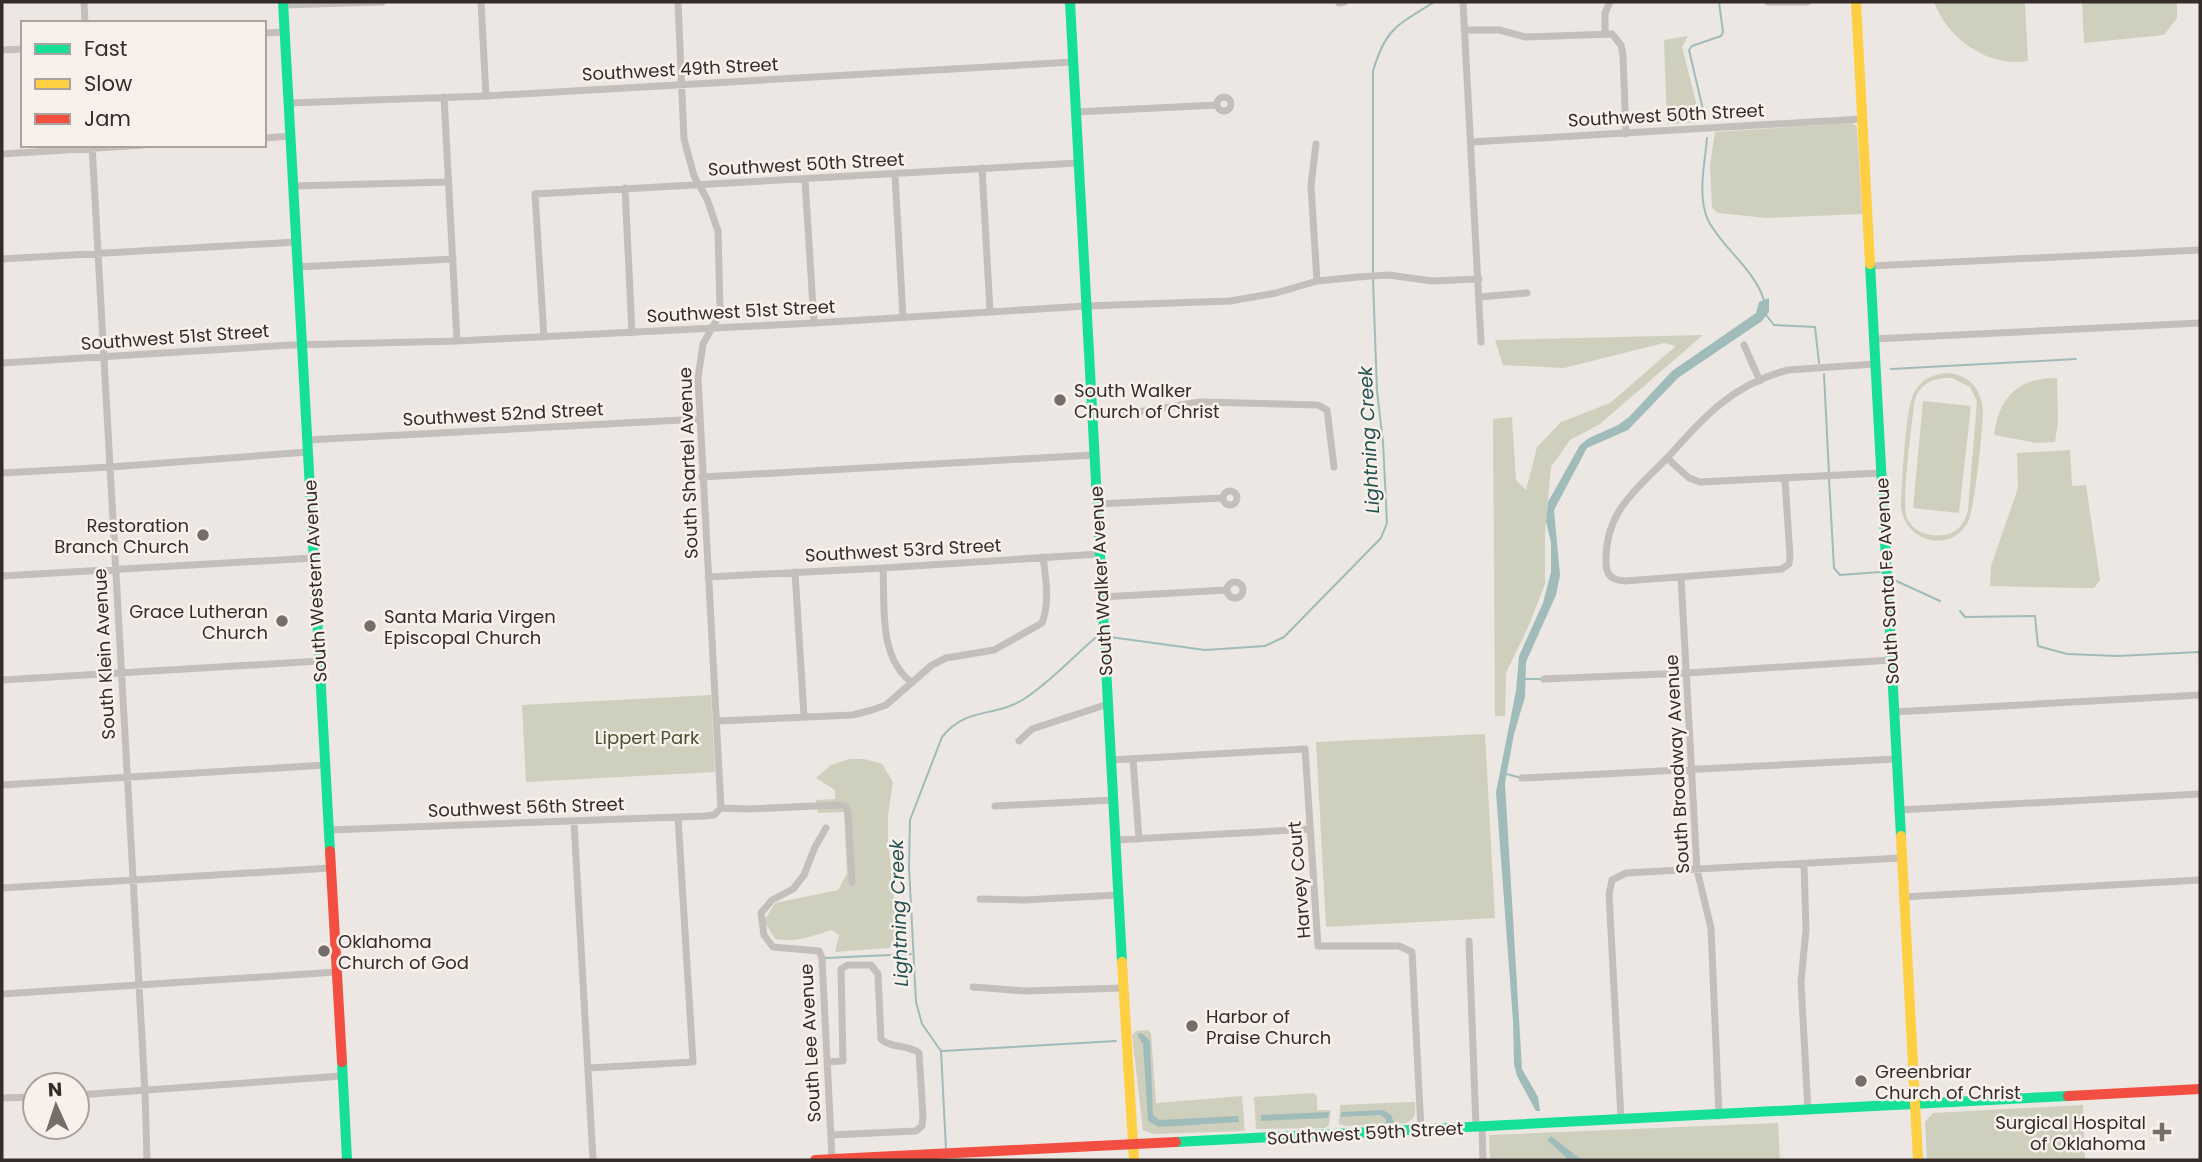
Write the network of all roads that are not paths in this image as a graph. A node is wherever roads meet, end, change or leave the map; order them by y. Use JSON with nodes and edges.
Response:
{"nodes":[{"id":1,"x":84,"y":2,"type":"edge"},
{"id":2,"x":382,"y":2,"type":"edge"},
{"id":3,"x":481,"y":2,"type":"edge"},
{"id":4,"x":678,"y":2,"type":"edge"},
{"id":5,"x":1070,"y":2,"type":"edge"},
{"id":6,"x":1463,"y":2,"type":"edge"},
{"id":7,"x":1610,"y":2,"type":"edge"},
{"id":8,"x":1768,"y":2,"type":"edge"},
{"id":9,"x":1807,"y":2,"type":"edge"},
{"id":10,"x":1856,"y":2,"type":"edge"},
{"id":11,"x":283,"y":3,"type":"edge"},
{"id":12,"x":85,"y":21,"type":"edge"},
{"id":13,"x":1464,"y":30,"type":"junction"},
{"id":14,"x":285,"y":32,"type":"junction"},
{"id":15,"x":266,"y":33,"type":"edge"},
{"id":16,"x":1605,"y":33,"type":"junction"},
{"id":17,"x":21,"y":49,"type":"edge"},
{"id":18,"x":2,"y":50,"type":"edge"},
{"id":19,"x":1073,"y":62,"type":"junction"},
{"id":20,"x":682,"y":85,"type":"junction"},
{"id":21,"x":486,"y":96,"type":"junction"},
{"id":22,"x":444,"y":97,"type":"junction"},
{"id":23,"x":289,"y":103,"type":"junction"},
{"id":24,"x":1217,"y":105,"type":"dead end"},
{"id":25,"x":1075,"y":112,"type":"junction"},
{"id":26,"x":1862,"y":119,"type":"junction"},
{"id":27,"x":1626,"y":134,"type":"junction"},
{"id":28,"x":291,"y":136,"type":"junction"},
{"id":29,"x":266,"y":138,"type":"edge"},
{"id":30,"x":1472,"y":142,"type":"junction"},
{"id":31,"x":1316,"y":144,"type":"dead end"},
{"id":32,"x":92,"y":147,"type":"edge"},
{"id":33,"x":2,"y":154,"type":"edge"},
{"id":34,"x":1078,"y":163,"type":"junction"},
{"id":35,"x":982,"y":168,"type":"junction"},
{"id":36,"x":895,"y":175,"type":"junction"},
{"id":37,"x":805,"y":180,"type":"junction"},
{"id":38,"x":447,"y":181,"type":"junction"},
{"id":39,"x":293,"y":186,"type":"junction"},
{"id":40,"x":699,"y":186,"type":"junction"},
{"id":41,"x":625,"y":188,"type":"junction"},
{"id":42,"x":296,"y":242,"type":"junction"},
{"id":43,"x":2200,"y":250,"type":"edge"},
{"id":44,"x":99,"y":253,"type":"junction"},
{"id":45,"x":2,"y":259,"type":"edge"},
{"id":46,"x":453,"y":259,"type":"junction"},
{"id":47,"x":1870,"y":266,"type":"junction"},
{"id":48,"x":298,"y":267,"type":"junction"},
{"id":49,"x":1479,"y":279,"type":"junction"},
{"id":50,"x":1317,"y":281,"type":"junction"},
{"id":51,"x":1527,"y":293,"type":"dead end"},
{"id":52,"x":1479,"y":296,"type":"junction"},
{"id":53,"x":1086,"y":306,"type":"junction"},
{"id":54,"x":990,"y":311,"type":"junction"},
{"id":55,"x":903,"y":317,"type":"junction"},
{"id":56,"x":814,"y":323,"type":"junction"},
{"id":57,"x":2200,"y":323,"type":"edge"},
{"id":58,"x":713,"y":328,"type":"junction"},
{"id":59,"x":632,"y":333,"type":"junction"},
{"id":60,"x":544,"y":337,"type":"junction"},
{"id":61,"x":1874,"y":339,"type":"junction"},
{"id":62,"x":457,"y":341,"type":"junction"},
{"id":63,"x":1481,"y":342,"type":"dead end"},
{"id":64,"x":302,"y":345,"type":"junction"},
{"id":65,"x":1744,"y":345,"type":"dead end"},
{"id":66,"x":103,"y":357,"type":"junction"},
{"id":67,"x":2,"y":363,"type":"edge"},
{"id":68,"x":1875,"y":364,"type":"junction"},
{"id":69,"x":1760,"y":381,"type":"junction"},
{"id":70,"x":1092,"y":412,"type":"junction"},
{"id":71,"x":700,"y":419,"type":"junction"},
{"id":72,"x":307,"y":440,"type":"junction"},
{"id":73,"x":308,"y":452,"type":"junction"},
{"id":74,"x":1094,"y":455,"type":"junction"},
{"id":75,"x":1667,"y":458,"type":"junction"},
{"id":76,"x":111,"y":467,"type":"junction"},
{"id":77,"x":1334,"y":467,"type":"dead end"},
{"id":78,"x":2,"y":472,"type":"edge"},
{"id":79,"x":1881,"y":473,"type":"junction"},
{"id":80,"x":702,"y":477,"type":"junction"},
{"id":81,"x":1785,"y":480,"type":"junction"},
{"id":82,"x":1223,"y":498,"type":"dead end"},
{"id":83,"x":1097,"y":504,"type":"junction"},
{"id":84,"x":1099,"y":554,"type":"junction"},
{"id":85,"x":1043,"y":557,"type":"junction"},
{"id":86,"x":314,"y":558,"type":"junction"},
{"id":87,"x":883,"y":568,"type":"junction"},
{"id":88,"x":115,"y":570,"type":"junction"},
{"id":89,"x":795,"y":572,"type":"junction"},
{"id":90,"x":2,"y":576,"type":"edge"},
{"id":91,"x":708,"y":577,"type":"junction"},
{"id":92,"x":1681,"y":577,"type":"junction"},
{"id":93,"x":1227,"y":590,"type":"dead end"},
{"id":94,"x":1102,"y":597,"type":"junction"},
{"id":95,"x":1891,"y":660,"type":"junction"},
{"id":96,"x":320,"y":661,"type":"junction"},
{"id":97,"x":1687,"y":673,"type":"junction"},
{"id":98,"x":122,"y":674,"type":"junction"},
{"id":99,"x":1544,"y":679,"type":"dead end"},
{"id":100,"x":2,"y":680,"type":"edge"},
{"id":101,"x":911,"y":682,"type":"junction"},
{"id":102,"x":2200,"y":695,"type":"edge"},
{"id":103,"x":1108,"y":704,"type":"junction"},
{"id":104,"x":1894,"y":712,"type":"junction"},
{"id":105,"x":804,"y":716,"type":"junction"},
{"id":106,"x":717,"y":721,"type":"junction"},
{"id":107,"x":1019,"y":741,"type":"dead end"},
{"id":108,"x":1133,"y":759,"type":"junction"},
{"id":109,"x":1896,"y":759,"type":"junction"},
{"id":110,"x":1111,"y":760,"type":"junction"},
{"id":111,"x":325,"y":765,"type":"junction"},
{"id":112,"x":1690,"y":771,"type":"junction"},
{"id":113,"x":1522,"y":778,"type":"dead end"},
{"id":114,"x":127,"y":779,"type":"junction"},
{"id":115,"x":2,"y":785,"type":"edge"},
{"id":116,"x":2200,"y":794,"type":"edge"},
{"id":117,"x":1113,"y":800,"type":"junction"},
{"id":118,"x":995,"y":806,"type":"dead end"},
{"id":119,"x":721,"y":807,"type":"junction"},
{"id":120,"x":1898,"y":810,"type":"junction"},
{"id":121,"x":678,"y":817,"type":"junction"},
{"id":122,"x":574,"y":822,"type":"junction"},
{"id":123,"x":826,"y":828,"type":"dead end"},
{"id":124,"x":1310,"y":829,"type":"junction"},
{"id":125,"x":329,"y":831,"type":"junction"},
{"id":126,"x":1139,"y":839,"type":"junction"},
{"id":127,"x":1115,"y":840,"type":"junction"},
{"id":128,"x":1901,"y":858,"type":"junction"},
{"id":129,"x":1804,"y":864,"type":"junction"},
{"id":130,"x":331,"y":868,"type":"junction"},
{"id":131,"x":1697,"y":870,"type":"junction"},
{"id":132,"x":131,"y":879,"type":"junction"},
{"id":133,"x":2200,"y":880,"type":"edge"},
{"id":134,"x":852,"y":881,"type":"dead end"},
{"id":135,"x":2,"y":888,"type":"edge"},
{"id":136,"x":1118,"y":895,"type":"junction"},
{"id":137,"x":1903,"y":897,"type":"junction"},
{"id":138,"x":980,"y":899,"type":"dead end"},
{"id":139,"x":1469,"y":941,"type":"dead end"},
{"id":140,"x":337,"y":972,"type":"junction"},
{"id":141,"x":138,"y":987,"type":"junction"},
{"id":142,"x":973,"y":987,"type":"dead end"},
{"id":143,"x":1123,"y":988,"type":"junction"},
{"id":144,"x":2,"y":994,"type":"edge"},
{"id":145,"x":827,"y":1062,"type":"junction"},
{"id":146,"x":589,"y":1068,"type":"junction"},
{"id":147,"x":342,"y":1076,"type":"junction"},
{"id":148,"x":2200,"y":1089,"type":"edge"},
{"id":149,"x":145,"y":1092,"type":"junction"},
{"id":150,"x":91,"y":1094,"type":"edge"},
{"id":151,"x":21,"y":1097,"type":"edge"},
{"id":152,"x":2,"y":1098,"type":"edge"},
{"id":153,"x":1915,"y":1105,"type":"junction"},
{"id":154,"x":1808,"y":1111,"type":"junction"},
{"id":155,"x":1719,"y":1116,"type":"junction"},
{"id":156,"x":1621,"y":1119,"type":"junction"},
{"id":157,"x":1479,"y":1127,"type":"junction"},
{"id":158,"x":1421,"y":1130,"type":"junction"},
{"id":159,"x":831,"y":1135,"type":"junction"},
{"id":160,"x":1134,"y":1144,"type":"junction"},
{"id":161,"x":999,"y":1156,"type":"edge"},
{"id":162,"x":832,"y":1159,"type":"edge"},
{"id":163,"x":147,"y":1160,"type":"edge"},
{"id":164,"x":347,"y":1160,"type":"edge"},
{"id":165,"x":593,"y":1160,"type":"edge"},
{"id":166,"x":815,"y":1160,"type":"edge"},
{"id":167,"x":1135,"y":1160,"type":"edge"},
{"id":168,"x":1483,"y":1160,"type":"edge"},
{"id":169,"x":1918,"y":1160,"type":"edge"}],
"edges":[{"from":1,"to":12,"type":"street"},
{"from":2,"to":11,"type":"street"},
{"from":3,"to":21,"type":"street"},
{"from":4,"to":20,"type":"street","name":"South Shartel Avenue"},
{"from":5,"to":19,"type":"main road","name":"South Walker Avenue"},
{"from":6,"to":13,"type":"street"},
{"from":7,"to":16,"type":"street"},
{"from":8,"to":9,"type":"street"},
{"from":10,"to":26,"type":"main road","name":"South Santa Fe Avenue"},
{"from":11,"to":14,"type":"main road","name":"South Western Avenue"},
{"from":13,"to":16,"type":"street"},
{"from":13,"to":30,"type":"street"},
{"from":14,"to":15,"type":"street"},
{"from":14,"to":23,"type":"main road","name":"South Western Avenue"},
{"from":16,"to":27,"type":"street"},
{"from":17,"to":18,"type":"street"},
{"from":19,"to":20,"type":"street","name":"Southwest 49th Street"},
{"from":19,"to":25,"type":"main road","name":"South Walker Avenue"},
{"from":20,"to":21,"type":"street","name":"Southwest 49th Street"},
{"from":20,"to":40,"type":"street","name":"South Shartel Avenue"},
{"from":21,"to":22,"type":"street","name":"Southwest 49th Street"},
{"from":22,"to":23,"type":"street","name":"Southwest 49th Street"},
{"from":22,"to":38,"type":"street"},
{"from":23,"to":28,"type":"main road","name":"South Western Avenue"},
{"from":24,"to":25,"type":"street"},
{"from":25,"to":34,"type":"main road","name":"South Walker Avenue"},
{"from":26,"to":27,"type":"street","name":"Southwest 50th Street"},
{"from":26,"to":47,"type":"main road","name":"South Santa Fe Avenue"},
{"from":27,"to":30,"type":"street","name":"Southwest 50th Street"},
{"from":28,"to":29,"type":"street"},
{"from":28,"to":39,"type":"main road","name":"South Western Avenue"},
{"from":30,"to":49,"type":"street"},
{"from":31,"to":50,"type":"street"},
{"from":32,"to":33,"type":"street"},
{"from":32,"to":44,"type":"street","name":"South Klein Avenue"},
{"from":34,"to":35,"type":"street","name":"Southwest 50th Street"},
{"from":34,"to":53,"type":"main road","name":"South Walker Avenue"},
{"from":35,"to":36,"type":"street","name":"Southwest 50th Street"},
{"from":35,"to":54,"type":"street"},
{"from":36,"to":37,"type":"street","name":"Southwest 50th Street"},
{"from":36,"to":55,"type":"street"},
{"from":37,"to":40,"type":"street","name":"Southwest 50th Street"},
{"from":37,"to":56,"type":"street"},
{"from":38,"to":39,"type":"street"},
{"from":38,"to":46,"type":"street"},
{"from":39,"to":42,"type":"main road","name":"South Western Avenue"},
{"from":40,"to":41,"type":"street","name":"Southwest 50th Street"},
{"from":40,"to":58,"type":"street","name":"South Shartel Avenue"},
{"from":41,"to":59,"type":"street"},
{"from":41,"to":60,"type":"street","name":"Southwest 50th Street"},
{"from":42,"to":44,"type":"street"},
{"from":42,"to":48,"type":"main road","name":"South Western Avenue"},
{"from":43,"to":47,"type":"street"},
{"from":44,"to":45,"type":"street"},
{"from":44,"to":66,"type":"street","name":"South Klein Avenue"},
{"from":46,"to":48,"type":"street"},
{"from":46,"to":62,"type":"street"},
{"from":47,"to":61,"type":"main road","name":"South Santa Fe Avenue"},
{"from":48,"to":64,"type":"main road","name":"South Western Avenue"},
{"from":49,"to":50,"type":"street","name":"Southwest 51st Street"},
{"from":49,"to":52,"type":"street"},
{"from":50,"to":53,"type":"street","name":"Southwest 51st Street"},
{"from":51,"to":52,"type":"street"},
{"from":52,"to":63,"type":"street"},
{"from":53,"to":54,"type":"street","name":"Southwest 51st Street"},
{"from":53,"to":70,"type":"main road","name":"South Walker Avenue"},
{"from":54,"to":55,"type":"street","name":"Southwest 51st Street"},
{"from":55,"to":56,"type":"street","name":"Southwest 51st Street"},
{"from":56,"to":58,"type":"street","name":"Southwest 51st Street"},
{"from":57,"to":61,"type":"street"},
{"from":58,"to":59,"type":"street","name":"Southwest 51st Street"},
{"from":58,"to":71,"type":"street","name":"South Shartel Avenue"},
{"from":59,"to":60,"type":"street","name":"Southwest 51st Street"},
{"from":60,"to":62,"type":"street","name":"Southwest 51st Street"},
{"from":61,"to":68,"type":"main road","name":"South Santa Fe Avenue"},
{"from":62,"to":64,"type":"street","name":"Southwest 51st Street"},
{"from":64,"to":66,"type":"street","name":"Southwest 51st Street"},
{"from":64,"to":72,"type":"main road","name":"South Western Avenue"},
{"from":65,"to":69,"type":"street"},
{"from":66,"to":67,"type":"street","name":"Southwest 51st Street"},
{"from":66,"to":76,"type":"street","name":"South Klein Avenue"},
{"from":68,"to":69,"type":"street"},
{"from":68,"to":79,"type":"main road","name":"South Santa Fe Avenue"},
{"from":69,"to":75,"type":"street"},
{"from":70,"to":74,"type":"main road","name":"South Walker Avenue"},
{"from":70,"to":77,"type":"street"},
{"from":71,"to":72,"type":"street","name":"Southwest 52nd Street"},
{"from":71,"to":80,"type":"street","name":"South Shartel Avenue"},
{"from":72,"to":73,"type":"main road","name":"South Western Avenue"},
{"from":73,"to":76,"type":"street"},
{"from":73,"to":86,"type":"main road","name":"South Western Avenue"},
{"from":74,"to":80,"type":"street"},
{"from":74,"to":83,"type":"main road","name":"South Walker Avenue"},
{"from":75,"to":81,"type":"street"},
{"from":75,"to":92,"type":"street"},
{"from":76,"to":78,"type":"street"},
{"from":76,"to":88,"type":"street","name":"South Klein Avenue"},
{"from":79,"to":81,"type":"street"},
{"from":79,"to":95,"type":"main road","name":"South Santa Fe Avenue"},
{"from":80,"to":91,"type":"street","name":"South Shartel Avenue"},
{"from":81,"to":92,"type":"street"},
{"from":82,"to":83,"type":"street"},
{"from":83,"to":84,"type":"main road","name":"South Walker Avenue"},
{"from":84,"to":85,"type":"street","name":"Southwest 53rd Street"},
{"from":84,"to":94,"type":"main road","name":"South Walker Avenue"},
{"from":85,"to":87,"type":"street","name":"Southwest 53rd Street"},
{"from":85,"to":101,"type":"street"},
{"from":86,"to":88,"type":"street"},
{"from":86,"to":96,"type":"main road","name":"South Western Avenue"},
{"from":87,"to":89,"type":"street","name":"Southwest 53rd Street"},
{"from":87,"to":101,"type":"street"},
{"from":88,"to":90,"type":"street"},
{"from":88,"to":98,"type":"street","name":"South Klein Avenue"},
{"from":89,"to":91,"type":"street","name":"Southwest 53rd Street"},
{"from":89,"to":105,"type":"street"},
{"from":91,"to":106,"type":"street","name":"South Shartel Avenue"},
{"from":92,"to":97,"type":"street","name":"South Broadway Avenue"},
{"from":93,"to":94,"type":"street"},
{"from":94,"to":103,"type":"main road","name":"South Walker Avenue"},
{"from":95,"to":97,"type":"street"},
{"from":95,"to":104,"type":"main road","name":"South Santa Fe Avenue"},
{"from":96,"to":98,"type":"street"},
{"from":96,"to":111,"type":"main road","name":"South Western Avenue"},
{"from":97,"to":99,"type":"street"},
{"from":97,"to":112,"type":"street","name":"South Broadway Avenue"},
{"from":98,"to":100,"type":"street"},
{"from":98,"to":114,"type":"street","name":"South Klein Avenue"},
{"from":101,"to":105,"type":"street"},
{"from":102,"to":104,"type":"street"},
{"from":103,"to":107,"type":"street"},
{"from":103,"to":110,"type":"main road","name":"South Walker Avenue"},
{"from":104,"to":109,"type":"main road","name":"South Santa Fe Avenue"},
{"from":105,"to":106,"type":"street"},
{"from":106,"to":119,"type":"street","name":"South Shartel Avenue"},
{"from":108,"to":110,"type":"street"},
{"from":108,"to":124,"type":"street","name":"Harvey Court"},
{"from":108,"to":126,"type":"street"},
{"from":109,"to":112,"type":"street"},
{"from":109,"to":120,"type":"main road","name":"South Santa Fe Avenue"},
{"from":110,"to":117,"type":"main road","name":"South Walker Avenue"},
{"from":111,"to":114,"type":"street"},
{"from":111,"to":125,"type":"main road","name":"South Western Avenue"},
{"from":112,"to":113,"type":"street"},
{"from":112,"to":131,"type":"street","name":"South Broadway Avenue"},
{"from":114,"to":115,"type":"street"},
{"from":114,"to":132,"type":"street","name":"South Klein Avenue"},
{"from":116,"to":120,"type":"street"},
{"from":117,"to":118,"type":"street"},
{"from":117,"to":127,"type":"main road","name":"South Walker Avenue"},
{"from":119,"to":121,"type":"street","name":"Southwest 56th Street"},
{"from":119,"to":134,"type":"street","name":"Southwest 56th Street"},
{"from":120,"to":128,"type":"main road","name":"South Santa Fe Avenue"},
{"from":121,"to":122,"type":"street","name":"Southwest 56th Street"},
{"from":121,"to":146,"type":"street"},
{"from":122,"to":125,"type":"street","name":"Southwest 56th Street"},
{"from":122,"to":146,"type":"street"},
{"from":123,"to":145,"type":"street","name":"South Lee Avenue"},
{"from":124,"to":126,"type":"street"},
{"from":124,"to":158,"type":"street","name":"Harvey Court"},
{"from":125,"to":130,"type":"main road","name":"South Western Avenue"},
{"from":126,"to":127,"type":"street"},
{"from":127,"to":136,"type":"main road","name":"South Walker Avenue"},
{"from":128,"to":129,"type":"street"},
{"from":128,"to":137,"type":"main road","name":"South Santa Fe Avenue"},
{"from":129,"to":131,"type":"street"},
{"from":129,"to":154,"type":"street"},
{"from":130,"to":132,"type":"street"},
{"from":130,"to":140,"type":"main road","name":"South Western Avenue"},
{"from":131,"to":155,"type":"street","name":"South Broadway Avenue"},
{"from":131,"to":156,"type":"street"},
{"from":132,"to":135,"type":"street"},
{"from":132,"to":141,"type":"street","name":"South Klein Avenue"},
{"from":133,"to":137,"type":"street"},
{"from":136,"to":138,"type":"street"},
{"from":136,"to":143,"type":"main road","name":"South Walker Avenue"},
{"from":137,"to":153,"type":"main road","name":"South Santa Fe Avenue"},
{"from":139,"to":157,"type":"street"},
{"from":140,"to":141,"type":"street"},
{"from":140,"to":147,"type":"main road","name":"South Western Avenue"},
{"from":141,"to":144,"type":"street"},
{"from":141,"to":149,"type":"street","name":"South Klein Avenue"},
{"from":142,"to":143,"type":"street"},
{"from":143,"to":160,"type":"main road","name":"South Walker Avenue"},
{"from":145,"to":159,"type":"street","name":"South Lee Avenue"},
{"from":145,"to":159,"type":"street"},
{"from":146,"to":165,"type":"street"},
{"from":147,"to":149,"type":"street"},
{"from":147,"to":164,"type":"main road","name":"South Western Avenue"},
{"from":148,"to":153,"type":"main road","name":"Southwest 59th Street"},
{"from":149,"to":150,"type":"street"},
{"from":149,"to":163,"type":"street","name":"South Klein Avenue"},
{"from":151,"to":152,"type":"street"},
{"from":153,"to":154,"type":"main road","name":"Southwest 59th Street"},
{"from":153,"to":169,"type":"main road","name":"South Santa Fe Avenue"},
{"from":154,"to":155,"type":"main road","name":"Southwest 59th Street"},
{"from":155,"to":156,"type":"main road","name":"Southwest 59th Street"},
{"from":156,"to":157,"type":"main road","name":"Southwest 59th Street"},
{"from":157,"to":158,"type":"main road","name":"Southwest 59th Street"},
{"from":157,"to":168,"type":"street"},
{"from":158,"to":160,"type":"main road","name":"Southwest 59th Street"},
{"from":159,"to":162,"type":"street","name":"South Lee Avenue"},
{"from":160,"to":161,"type":"main road","name":"Southwest 59th Street"},
{"from":160,"to":167,"type":"main road","name":"South Walker Avenue"},
{"from":161,"to":162,"type":"main road","name":"Southwest 59th Street"},
{"from":162,"to":166,"type":"main road","name":"Southwest 59th Street"}]}
